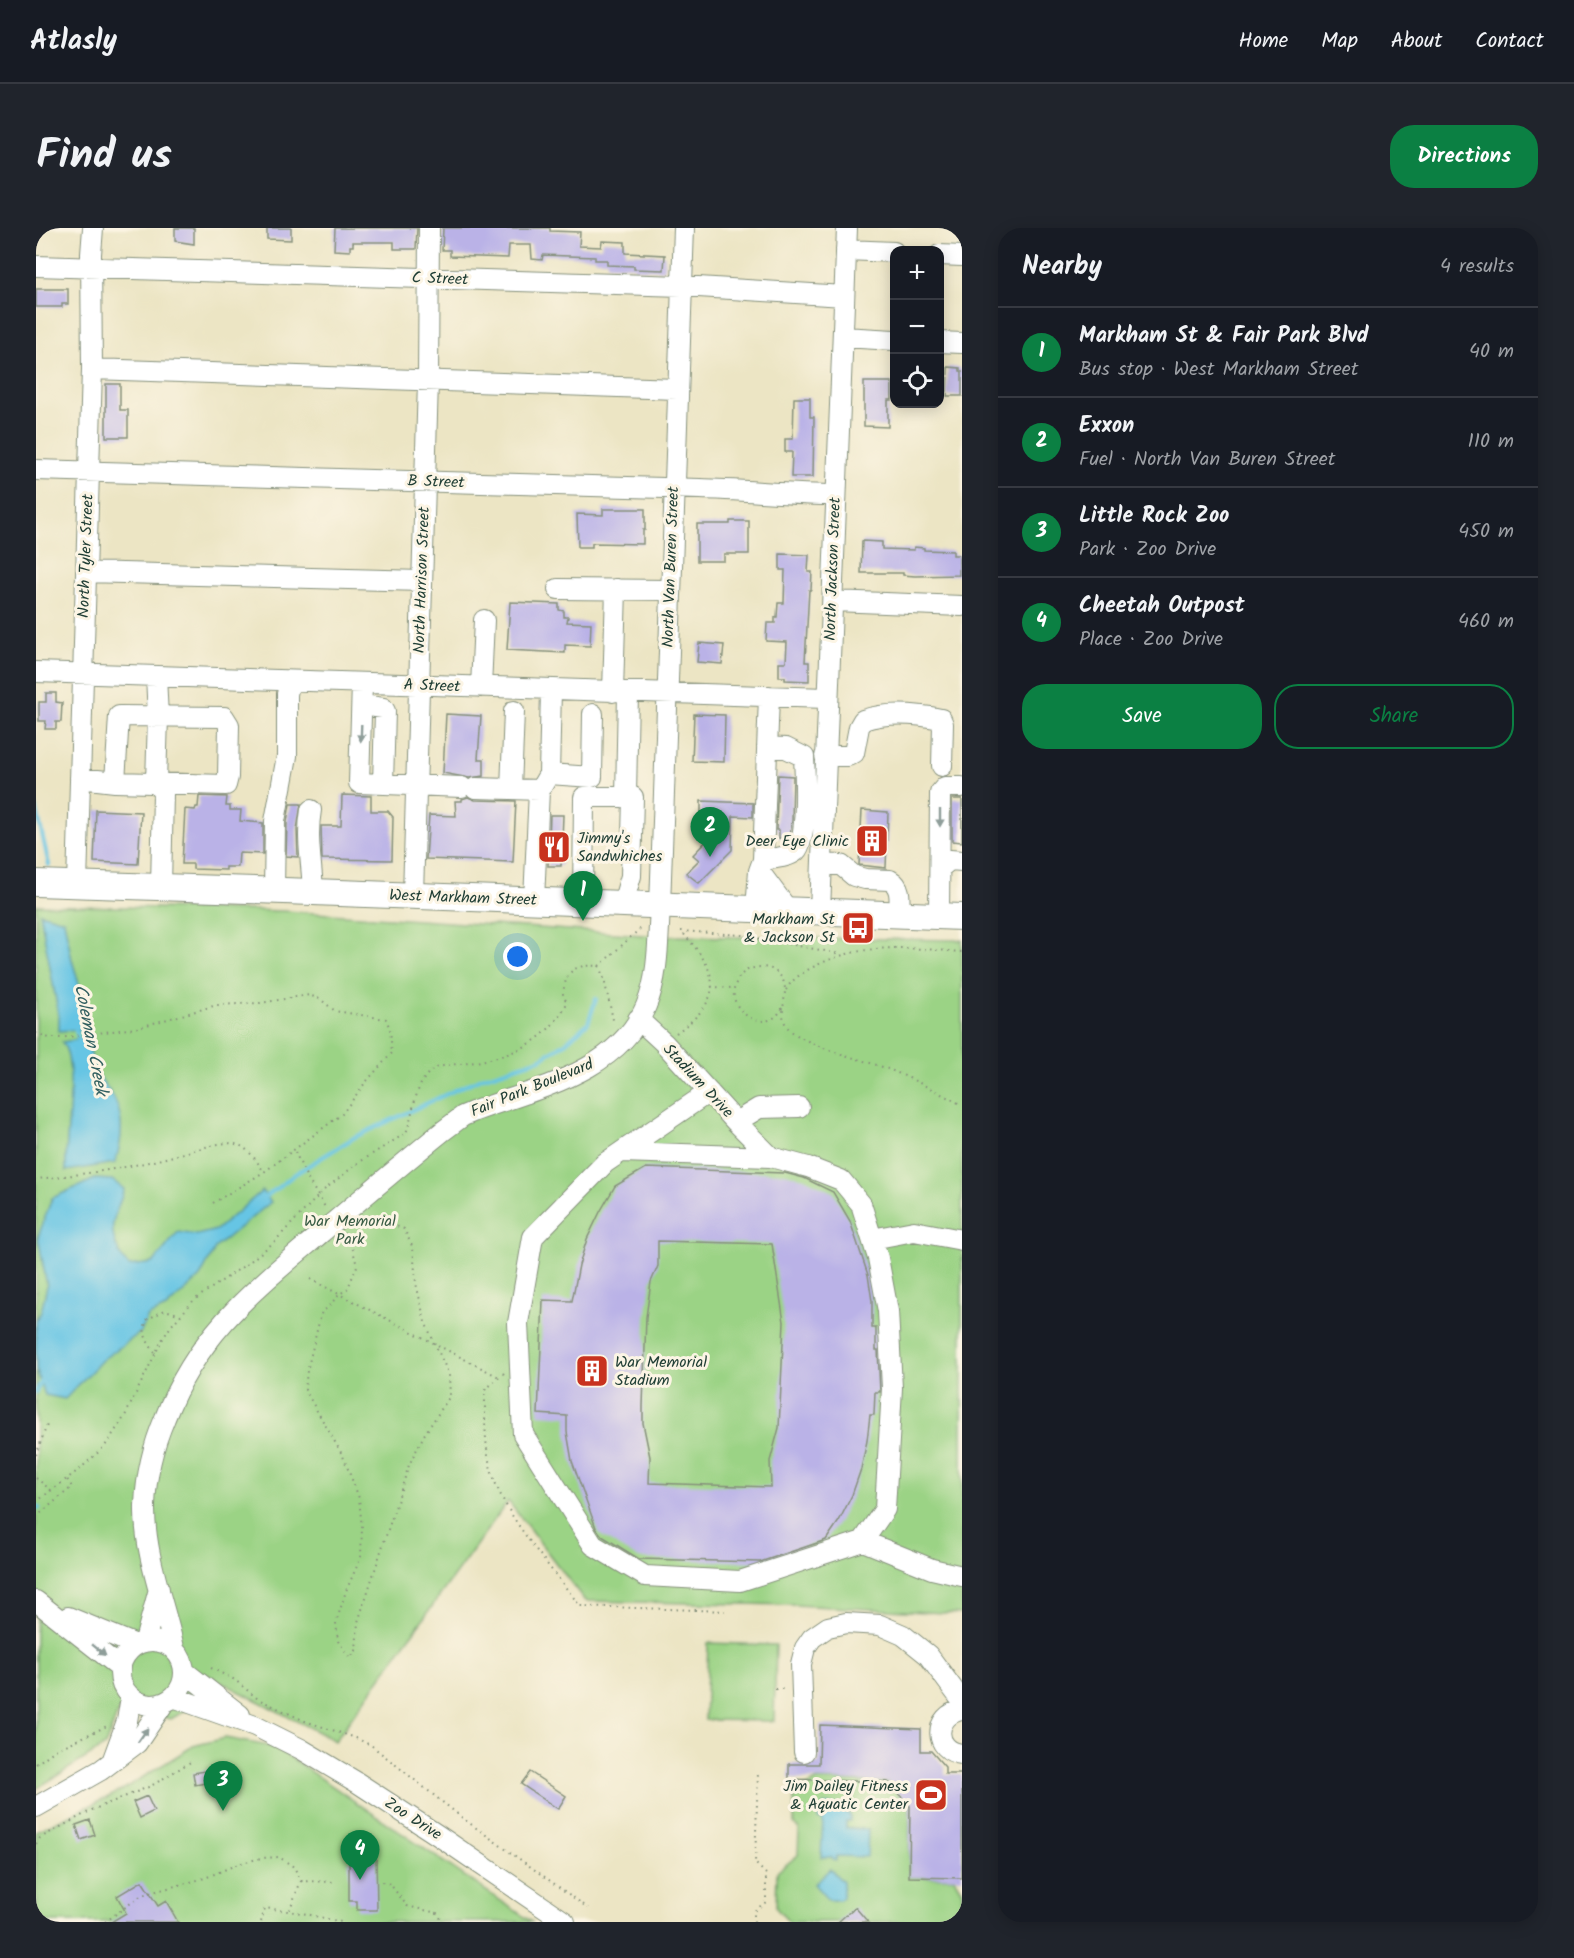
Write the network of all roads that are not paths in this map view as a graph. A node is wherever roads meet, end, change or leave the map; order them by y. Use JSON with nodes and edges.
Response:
{"nodes":[{"id":1,"x":93,"y":228,"type":"edge"},
{"id":2,"x":429,"y":228,"type":"edge"},
{"id":3,"x":684,"y":228,"type":"edge"},
{"id":4,"x":847,"y":228,"type":"edge"},
{"id":5,"x":846,"y":250,"type":"junction"},
{"id":6,"x":890,"y":252,"type":"edge"},
{"id":7,"x":36,"y":266,"type":"edge"},
{"id":8,"x":91,"y":268,"type":"junction"},
{"id":9,"x":427,"y":279,"type":"junction"},
{"id":10,"x":682,"y":286,"type":"junction"},
{"id":11,"x":844,"y":296,"type":"junction"},
{"id":12,"x":843,"y":337,"type":"junction"},
{"id":13,"x":890,"y":340,"type":"edge"},
{"id":14,"x":944,"y":342,"type":"edge"},
{"id":15,"x":962,"y":343,"type":"edge"},
{"id":16,"x":92,"y":369,"type":"junction"},
{"id":17,"x":428,"y":381,"type":"junction"},
{"id":18,"x":678,"y":388,"type":"junction"},
{"id":19,"x":36,"y":470,"type":"edge"},
{"id":20,"x":89,"y":471,"type":"junction"},
{"id":21,"x":425,"y":482,"type":"junction"},
{"id":22,"x":673,"y":488,"type":"junction"},
{"id":23,"x":836,"y":495,"type":"junction"},
{"id":24,"x":86,"y":572,"type":"junction"},
{"id":25,"x":422,"y":581,"type":"junction"},
{"id":26,"x":558,"y":589,"type":"dead end"},
{"id":27,"x":616,"y":589,"type":"junction"},
{"id":28,"x":671,"y":590,"type":"junction"},
{"id":29,"x":833,"y":601,"type":"junction"},
{"id":30,"x":962,"y":606,"type":"edge"},
{"id":31,"x":484,"y":620,"type":"dead end"},
{"id":32,"x":36,"y":672,"type":"edge"},
{"id":33,"x":83,"y":674,"type":"junction"},
{"id":34,"x":156,"y":676,"type":"junction"},
{"id":35,"x":290,"y":681,"type":"junction"},
{"id":36,"x":362,"y":683,"type":"junction"},
{"id":37,"x":419,"y":685,"type":"junction"},
{"id":38,"x":481,"y":687,"type":"junction"},
{"id":39,"x":551,"y":690,"type":"junction"},
{"id":40,"x":620,"y":692,"type":"junction"},
{"id":41,"x":667,"y":693,"type":"junction"},
{"id":42,"x":769,"y":696,"type":"junction"},
{"id":43,"x":827,"y":698,"type":"junction"},
{"id":44,"x":362,"y":705,"type":"junction"},
{"id":45,"x":514,"y":711,"type":"dead end"},
{"id":46,"x":593,"y":714,"type":"dead end"},
{"id":47,"x":158,"y":717,"type":"junction"},
{"id":48,"x":768,"y":747,"type":"junction"},
{"id":49,"x":825,"y":756,"type":"junction"},
{"id":50,"x":942,"y":766,"type":"dead end"},
{"id":51,"x":80,"y":778,"type":"junction"},
{"id":52,"x":115,"y":782,"type":"junction"},
{"id":53,"x":156,"y":782,"type":"junction"},
{"id":54,"x":544,"y":782,"type":"junction"},
{"id":55,"x":383,"y":784,"type":"junction"},
{"id":56,"x":416,"y":785,"type":"junction"},
{"id":57,"x":962,"y":786,"type":"edge"},
{"id":58,"x":512,"y":789,"type":"junction"},
{"id":59,"x":629,"y":802,"type":"junction"},
{"id":60,"x":663,"y":807,"type":"junction"},
{"id":61,"x":311,"y":810,"type":"dead end"},
{"id":62,"x":962,"y":861,"type":"edge"},
{"id":63,"x":822,"y":864,"type":"junction"},
{"id":64,"x":761,"y":866,"type":"junction"},
{"id":65,"x":940,"y":868,"type":"junction"},
{"id":66,"x":36,"y":883,"type":"edge"},
{"id":67,"x":78,"y":884,"type":"junction"},
{"id":68,"x":161,"y":887,"type":"junction"},
{"id":69,"x":274,"y":891,"type":"junction"},
{"id":70,"x":313,"y":892,"type":"junction"},
{"id":71,"x":413,"y":895,"type":"junction"},
{"id":72,"x":534,"y":900,"type":"junction"},
{"id":73,"x":583,"y":903,"type":"junction"},
{"id":74,"x":623,"y":903,"type":"junction"},
{"id":75,"x":660,"y":906,"type":"junction"},
{"id":76,"x":756,"y":909,"type":"junction"},
{"id":77,"x":788,"y":910,"type":"junction"},
{"id":78,"x":820,"y":911,"type":"junction"},
{"id":79,"x":899,"y":915,"type":"junction"},
{"id":80,"x":951,"y":916,"type":"edge"},
{"id":81,"x":638,"y":1019,"type":"junction"},
{"id":82,"x":709,"y":1092,"type":"junction"},
{"id":83,"x":800,"y":1107,"type":"dead end"},
{"id":84,"x":736,"y":1122,"type":"junction"},
{"id":85,"x":622,"y":1152,"type":"junction"},
{"id":86,"x":771,"y":1157,"type":"junction"},
{"id":87,"x":872,"y":1239,"type":"junction"},
{"id":88,"x":962,"y":1240,"type":"edge"},
{"id":89,"x":863,"y":1541,"type":"junction"},
{"id":90,"x":962,"y":1576,"type":"edge"},
{"id":91,"x":159,"y":1589,"type":"junction"},
{"id":92,"x":40,"y":1604,"type":"edge"},
{"id":93,"x":140,"y":1643,"type":"junction"},
{"id":94,"x":174,"y":1648,"type":"junction"},
{"id":95,"x":121,"y":1668,"type":"junction"},
{"id":96,"x":184,"y":1672,"type":"junction"},
{"id":97,"x":131,"y":1697,"type":"junction"},
{"id":98,"x":169,"y":1700,"type":"junction"},
{"id":99,"x":962,"y":1701,"type":"edge"},
{"id":100,"x":962,"y":1710,"type":"edge"},
{"id":101,"x":255,"y":1726,"type":"junction"},
{"id":102,"x":804,"y":1752,"type":"dead end"},
{"id":103,"x":962,"y":1754,"type":"edge"},
{"id":104,"x":113,"y":1759,"type":"junction"},
{"id":105,"x":36,"y":1808,"type":"edge"},
{"id":106,"x":565,"y":1922,"type":"edge"}],
"edges":[{"from":1,"to":8,"type":"street","name":"North Tyler Street"},
{"from":2,"to":9,"type":"street","name":"North Harrison Street"},
{"from":3,"to":10,"type":"street","name":"North Van Buren Street"},
{"from":4,"to":5,"type":"street","name":"North Jackson Street"},
{"from":5,"to":6,"type":"street"},
{"from":5,"to":11,"type":"street","name":"North Jackson Street"},
{"from":7,"to":8,"type":"street","name":"C Street"},
{"from":8,"to":9,"type":"street","name":"C Street"},
{"from":8,"to":16,"type":"street","name":"North Tyler Street"},
{"from":9,"to":10,"type":"street","name":"C Street"},
{"from":9,"to":17,"type":"street","name":"North Harrison Street"},
{"from":10,"to":11,"type":"street","name":"C Street"},
{"from":10,"to":18,"type":"street","name":"North Van Buren Street"},
{"from":11,"to":12,"type":"street","name":"North Jackson Street"},
{"from":12,"to":13,"type":"street"},
{"from":12,"to":23,"type":"street","name":"North Jackson Street"},
{"from":14,"to":15,"type":"street"},
{"from":16,"to":17,"type":"street"},
{"from":16,"to":20,"type":"street","name":"North Tyler Street"},
{"from":17,"to":18,"type":"street"},
{"from":17,"to":21,"type":"street","name":"North Harrison Street"},
{"from":18,"to":22,"type":"street","name":"North Van Buren Street"},
{"from":19,"to":20,"type":"street","name":"B Street"},
{"from":20,"to":21,"type":"street","name":"B Street"},
{"from":20,"to":24,"type":"street","name":"North Tyler Street"},
{"from":21,"to":22,"type":"street","name":"B Street"},
{"from":21,"to":25,"type":"street","name":"North Harrison Street"},
{"from":22,"to":23,"type":"street","name":"B Street"},
{"from":22,"to":28,"type":"street","name":"North Van Buren Street"},
{"from":23,"to":29,"type":"street","name":"North Jackson Street"},
{"from":24,"to":25,"type":"street"},
{"from":24,"to":33,"type":"street","name":"North Tyler Street"},
{"from":25,"to":37,"type":"street","name":"North Harrison Street"},
{"from":26,"to":27,"type":"street"},
{"from":27,"to":28,"type":"street"},
{"from":27,"to":40,"type":"street"},
{"from":28,"to":41,"type":"street","name":"North Van Buren Street"},
{"from":29,"to":30,"type":"street"},
{"from":29,"to":43,"type":"street","name":"North Jackson Street"},
{"from":31,"to":38,"type":"street"},
{"from":32,"to":33,"type":"street","name":"A Street"},
{"from":33,"to":34,"type":"street","name":"A Street"},
{"from":33,"to":51,"type":"street","name":"North Tyler Street"},
{"from":34,"to":35,"type":"street","name":"A Street"},
{"from":34,"to":47,"type":"street"},
{"from":35,"to":36,"type":"street","name":"A Street"},
{"from":35,"to":69,"type":"street"},
{"from":36,"to":37,"type":"street","name":"A Street"},
{"from":36,"to":44,"type":"street"},
{"from":37,"to":38,"type":"street","name":"A Street"},
{"from":37,"to":56,"type":"street","name":"North Harrison Street"},
{"from":38,"to":39,"type":"street","name":"A Street"},
{"from":39,"to":40,"type":"street","name":"A Street"},
{"from":39,"to":54,"type":"street"},
{"from":40,"to":41,"type":"street","name":"A Street"},
{"from":40,"to":59,"type":"street"},
{"from":41,"to":42,"type":"street","name":"A Street"},
{"from":41,"to":60,"type":"street","name":"North Van Buren Street"},
{"from":42,"to":43,"type":"street","name":"A Street"},
{"from":42,"to":48,"type":"street"},
{"from":43,"to":49,"type":"street","name":"North Jackson Street"},
{"from":44,"to":55,"type":"street"},
{"from":44,"to":55,"type":"street","one_way":true},
{"from":45,"to":58,"type":"street"},
{"from":46,"to":54,"type":"street"},
{"from":47,"to":52,"type":"street"},
{"from":47,"to":53,"type":"street"},
{"from":47,"to":53,"type":"street"},
{"from":48,"to":64,"type":"street"},
{"from":48,"to":64,"type":"street"},
{"from":49,"to":50,"type":"street"},
{"from":49,"to":63,"type":"street","name":"North Jackson Street"},
{"from":51,"to":52,"type":"street"},
{"from":51,"to":67,"type":"street","name":"North Tyler Street"},
{"from":52,"to":53,"type":"street"},
{"from":53,"to":68,"type":"street"},
{"from":54,"to":58,"type":"street"},
{"from":54,"to":72,"type":"street"},
{"from":55,"to":56,"type":"street"},
{"from":56,"to":58,"type":"street"},
{"from":56,"to":71,"type":"street","name":"North Harrison Street"},
{"from":57,"to":65,"type":"street","one_way":true},
{"from":59,"to":60,"type":"street"},
{"from":59,"to":73,"type":"street"},
{"from":59,"to":74,"type":"street"},
{"from":60,"to":75,"type":"street","name":"North Van Buren Street"},
{"from":61,"to":70,"type":"street"},
{"from":62,"to":65,"type":"street"},
{"from":63,"to":78,"type":"street","name":"North Jackson Street"},
{"from":63,"to":79,"type":"street"},
{"from":64,"to":76,"type":"street"},
{"from":64,"to":77,"type":"street"},
{"from":65,"to":80,"type":"street"},
{"from":66,"to":67,"type":"main road","name":"West Markham Street"},
{"from":67,"to":68,"type":"main road","name":"West Markham Street"},
{"from":68,"to":69,"type":"main road","name":"West Markham Street"},
{"from":69,"to":70,"type":"main road","name":"West Markham Street"},
{"from":70,"to":71,"type":"main road","name":"West Markham Street"},
{"from":71,"to":72,"type":"main road","name":"West Markham Street"},
{"from":72,"to":73,"type":"main road","name":"West Markham Street"},
{"from":73,"to":74,"type":"main road","name":"West Markham Street"},
{"from":74,"to":75,"type":"main road","name":"West Markham Street"},
{"from":75,"to":76,"type":"main road","name":"West Markham Street"},
{"from":75,"to":81,"type":"street","name":"Fair Park Boulevard"},
{"from":76,"to":77,"type":"main road","name":"West Markham Street"},
{"from":77,"to":78,"type":"main road","name":"West Markham Street"},
{"from":78,"to":79,"type":"main road","name":"West Markham Street"},
{"from":79,"to":80,"type":"main road","name":"West Markham Street"},
{"from":81,"to":82,"type":"street","name":"Stadium Drive"},
{"from":81,"to":91,"type":"street","name":"Fair Park Boulevard"},
{"from":82,"to":84,"type":"street","name":"Stadium Drive"},
{"from":82,"to":85,"type":"street"},
{"from":83,"to":84,"type":"street","name":"Stadium Drive"},
{"from":84,"to":86,"type":"street"},
{"from":85,"to":86,"type":"street"},
{"from":85,"to":89,"type":"street"},
{"from":86,"to":87,"type":"street"},
{"from":87,"to":88,"type":"street"},
{"from":87,"to":89,"type":"street"},
{"from":89,"to":90,"type":"street"},
{"from":91,"to":93,"type":"street","name":"Fair Park Boulevard"},
{"from":91,"to":94,"type":"street","name":"Fair Park Boulevard"},
{"from":92,"to":93,"type":"street"},
{"from":92,"to":95,"type":"street","one_way":true},
{"from":93,"to":94,"type":"street"},
{"from":93,"to":95,"type":"street","name":"Fair Park Boulevard"},
{"from":94,"to":96,"type":"street","name":"Fair Park Boulevard"},
{"from":95,"to":97,"type":"street"},
{"from":96,"to":98,"type":"street"},
{"from":96,"to":101,"type":"street","name":"Zoo Drive"},
{"from":97,"to":98,"type":"street"},
{"from":97,"to":104,"type":"street"},
{"from":98,"to":101,"type":"street","name":"Zoo Drive"},
{"from":104,"to":98,"type":"street","one_way":true},
{"from":99,"to":102,"type":"street"},
{"from":100,"to":103,"type":"street"},
{"from":101,"to":106,"type":"street","name":"Zoo Drive"},
{"from":104,"to":105,"type":"street"}]}
